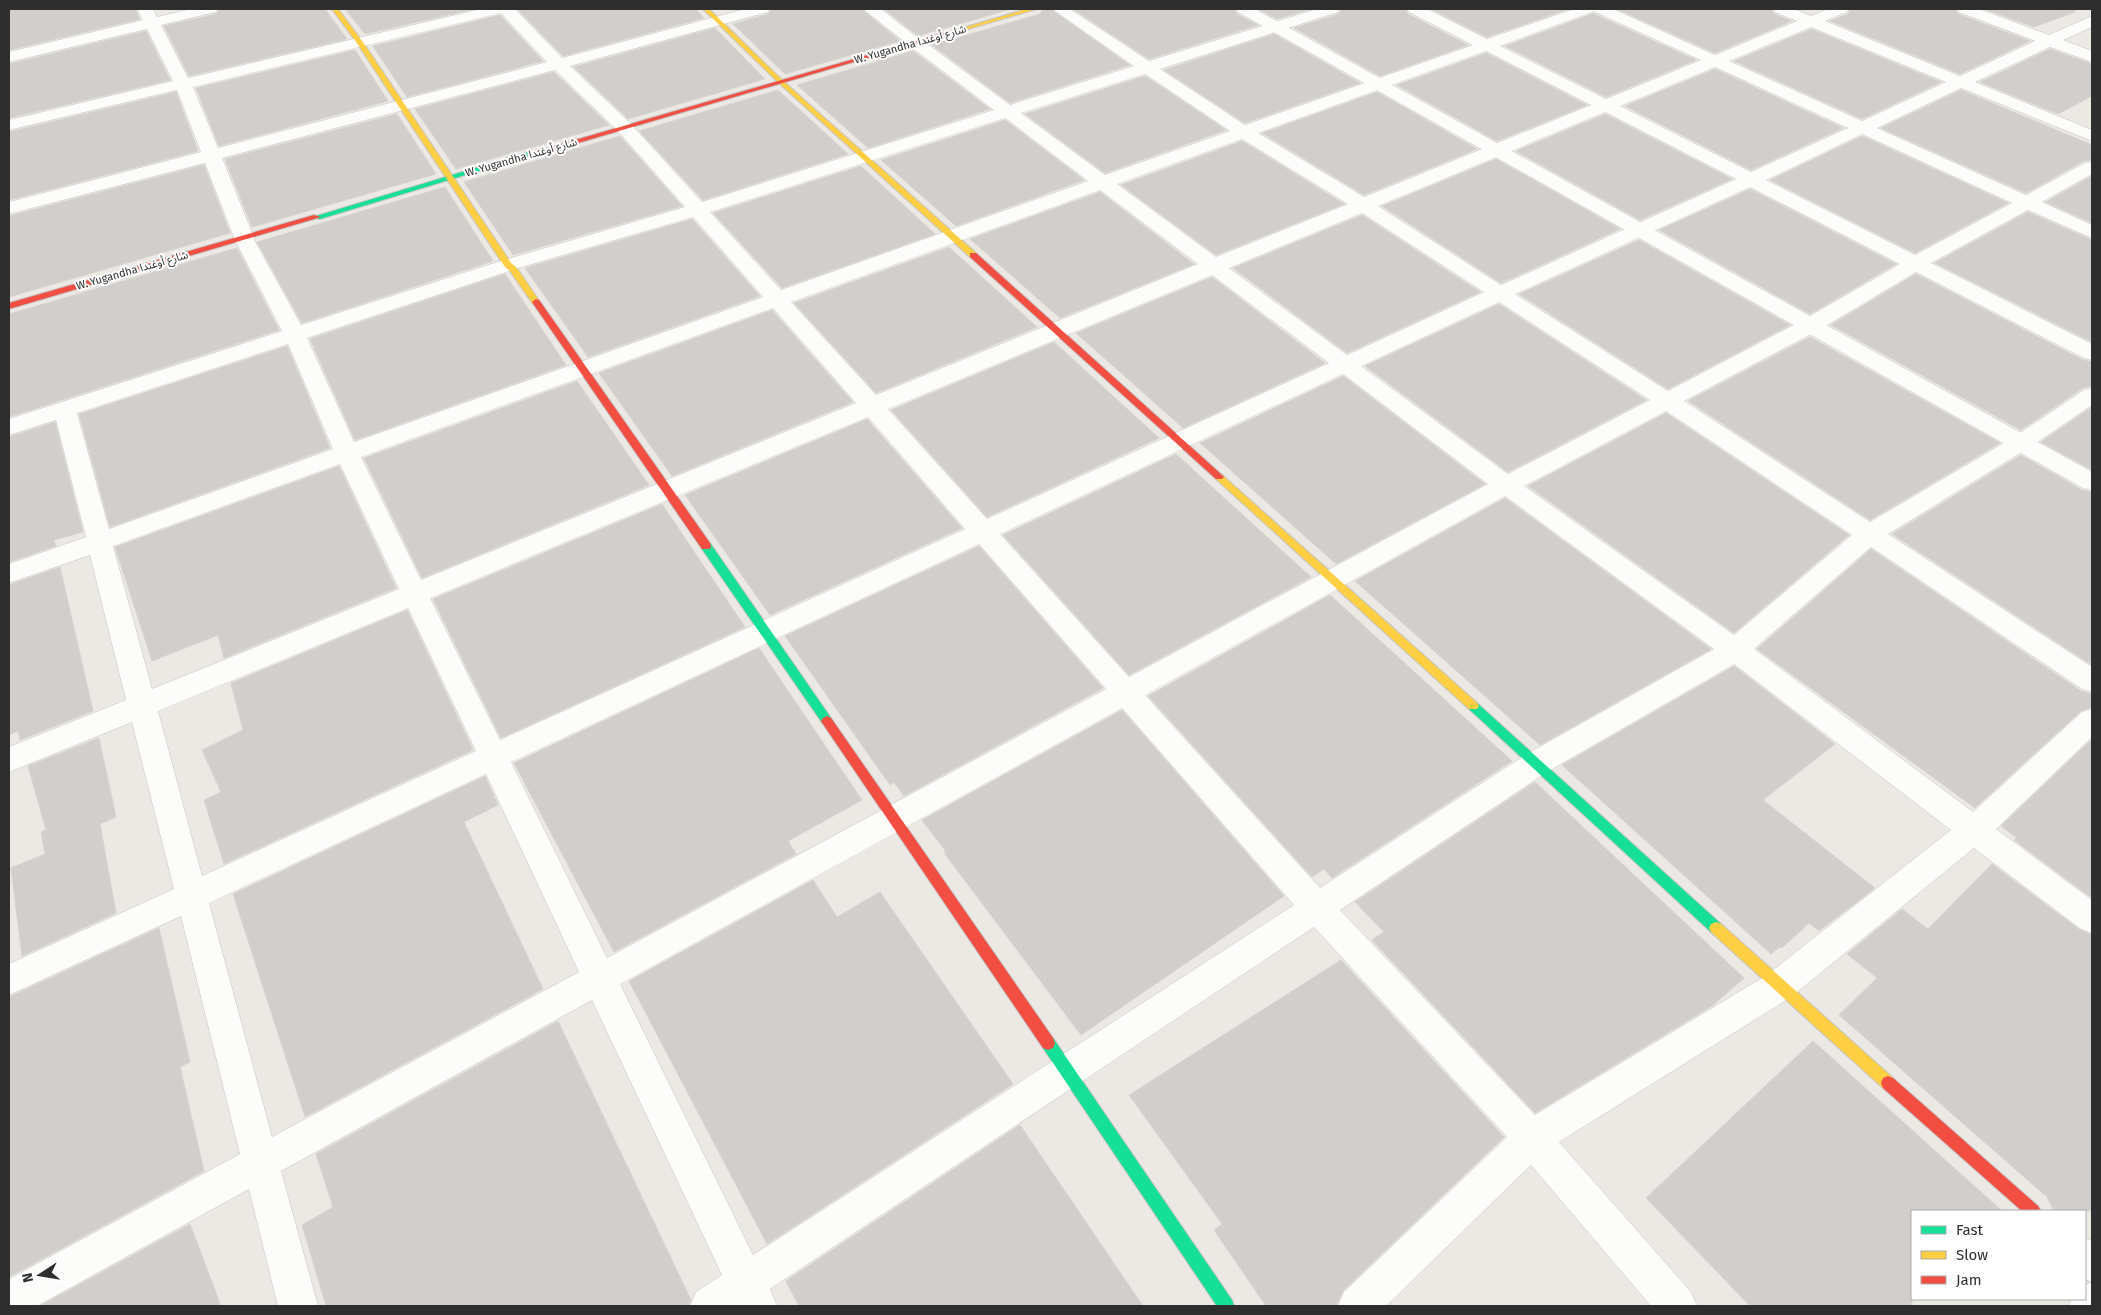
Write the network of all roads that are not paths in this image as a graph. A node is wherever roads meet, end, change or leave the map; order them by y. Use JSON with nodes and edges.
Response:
{"nodes":[{"id":1,"x":210,"y":9,"type":"edge"},
{"id":2,"x":335,"y":9,"type":"edge"},
{"id":3,"x":500,"y":9,"type":"edge"},
{"id":4,"x":506,"y":9,"type":"edge"},
{"id":5,"x":706,"y":9,"type":"edge"},
{"id":6,"x":762,"y":9,"type":"edge"},
{"id":7,"x":871,"y":9,"type":"edge"},
{"id":8,"x":1033,"y":9,"type":"edge"},
{"id":9,"x":1060,"y":9,"type":"edge"},
{"id":10,"x":1244,"y":9,"type":"edge"},
{"id":11,"x":1332,"y":9,"type":"edge"},
{"id":12,"x":1416,"y":9,"type":"edge"},
{"id":13,"x":1588,"y":9,"type":"edge"},
{"id":14,"x":1601,"y":9,"type":"edge"},
{"id":15,"x":1781,"y":9,"type":"edge"},
{"id":16,"x":1841,"y":9,"type":"edge"},
{"id":17,"x":1965,"y":9,"type":"edge"},
{"id":18,"x":148,"y":15,"type":"edge"},
{"id":19,"x":719,"y":20,"type":"junction"},
{"id":20,"x":1810,"y":21,"type":"junction"},
{"id":21,"x":2092,"y":21,"type":"edge"},
{"id":22,"x":1276,"y":26,"type":"junction"},
{"id":23,"x":2050,"y":41,"type":"junction"},
{"id":24,"x":360,"y":42,"type":"junction"},
{"id":25,"x":916,"y":42,"type":"junction"},
{"id":26,"x":1487,"y":45,"type":"junction"},
{"id":27,"x":9,"y":57,"type":"edge"},
{"id":28,"x":2092,"y":57,"type":"edge"},
{"id":29,"x":1715,"y":60,"type":"junction"},
{"id":30,"x":558,"y":63,"type":"junction"},
{"id":31,"x":1146,"y":68,"type":"junction"},
{"id":32,"x":781,"y":82,"type":"junction"},
{"id":33,"x":1377,"y":83,"type":"junction"},
{"id":34,"x":1959,"y":83,"type":"junction"},
{"id":35,"x":183,"y":84,"type":"junction"},
{"id":36,"x":1605,"y":105,"type":"junction"},
{"id":37,"x":401,"y":106,"type":"junction"},
{"id":38,"x":1007,"y":111,"type":"junction"},
{"id":39,"x":9,"y":125,"type":"edge"},
{"id":40,"x":624,"y":127,"type":"junction"},
{"id":41,"x":1862,"y":127,"type":"junction"},
{"id":42,"x":1243,"y":132,"type":"junction"},
{"id":43,"x":2092,"y":136,"type":"edge"},
{"id":44,"x":1495,"y":150,"type":"junction"},
{"id":45,"x":212,"y":155,"type":"junction"},
{"id":46,"x":864,"y":157,"type":"junction"},
{"id":47,"x":2092,"y":167,"type":"edge"},
{"id":48,"x":450,"y":178,"type":"junction"},
{"id":49,"x":1750,"y":179,"type":"junction"},
{"id":50,"x":1102,"y":183,"type":"junction"},
{"id":51,"x":2028,"y":202,"type":"junction"},
{"id":52,"x":1363,"y":205,"type":"junction"},
{"id":53,"x":9,"y":208,"type":"edge"},
{"id":54,"x":697,"y":210,"type":"junction"},
{"id":55,"x":1640,"y":231,"type":"junction"},
{"id":56,"x":2092,"y":232,"type":"edge"},
{"id":57,"x":952,"y":236,"type":"junction"},
{"id":58,"x":244,"y":238,"type":"junction"},
{"id":59,"x":1916,"y":263,"type":"junction"},
{"id":60,"x":508,"y":265,"type":"junction"},
{"id":61,"x":1214,"y":266,"type":"junction"},
{"id":62,"x":1500,"y":293,"type":"junction"},
{"id":63,"x":777,"y":299,"type":"junction"},
{"id":64,"x":9,"y":306,"type":"edge"},
{"id":65,"x":1811,"y":325,"type":"junction"},
{"id":66,"x":1056,"y":330,"type":"junction"},
{"id":67,"x":294,"y":333,"type":"junction"},
{"id":68,"x":2092,"y":354,"type":"edge"},
{"id":69,"x":1345,"y":365,"type":"junction"},
{"id":70,"x":582,"y":369,"type":"junction"},
{"id":71,"x":2092,"y":395,"type":"edge"},
{"id":72,"x":1666,"y":400,"type":"junction"},
{"id":73,"x":871,"y":406,"type":"junction"},
{"id":74,"x":65,"y":409,"type":"junction"},
{"id":75,"x":9,"y":427,"type":"edge"},
{"id":76,"x":1180,"y":441,"type":"junction"},
{"id":77,"x":2022,"y":442,"type":"junction"},
{"id":78,"x":347,"y":453,"type":"junction"},
{"id":79,"x":2092,"y":482,"type":"edge"},
{"id":80,"x":1506,"y":485,"type":"junction"},
{"id":81,"x":666,"y":490,"type":"junction"},
{"id":82,"x":982,"y":532,"type":"junction"},
{"id":83,"x":1870,"y":534,"type":"junction"},
{"id":84,"x":100,"y":541,"type":"junction"},
{"id":85,"x":9,"y":574,"type":"edge"},
{"id":86,"x":1333,"y":580,"type":"junction"},
{"id":87,"x":415,"y":593,"type":"junction"},
{"id":88,"x":765,"y":632,"type":"junction"},
{"id":89,"x":1735,"y":650,"type":"junction"},
{"id":90,"x":2092,"y":681,"type":"edge"},
{"id":91,"x":1125,"y":692,"type":"junction"},
{"id":92,"x":142,"y":705,"type":"junction"},
{"id":93,"x":2092,"y":720,"type":"edge"},
{"id":94,"x":493,"y":757,"type":"junction"},
{"id":95,"x":9,"y":760,"type":"edge"},
{"id":96,"x":1537,"y":763,"type":"junction"},
{"id":97,"x":894,"y":818,"type":"junction"},
{"id":98,"x":1973,"y":830,"type":"junction"},
{"id":99,"x":192,"y":896,"type":"junction"},
{"id":100,"x":1316,"y":908,"type":"junction"},
{"id":101,"x":2092,"y":919,"type":"edge"},
{"id":102,"x":599,"y":978,"type":"junction"},
{"id":103,"x":9,"y":980,"type":"edge"},
{"id":104,"x":1779,"y":986,"type":"junction"},
{"id":105,"x":1068,"y":1071,"type":"junction"},
{"id":106,"x":1532,"y":1138,"type":"junction"},
{"id":107,"x":261,"y":1162,"type":"junction"},
{"id":108,"x":2033,"y":1210,"type":"edge"},
{"id":109,"x":751,"y":1295,"type":"edge"},
{"id":110,"x":9,"y":1300,"type":"edge"},
{"id":111,"x":2092,"y":1302,"type":"edge"},
{"id":112,"x":298,"y":1306,"type":"edge"},
{"id":113,"x":710,"y":1306,"type":"edge"},
{"id":114,"x":1226,"y":1306,"type":"edge"},
{"id":115,"x":1358,"y":1306,"type":"edge"},
{"id":116,"x":1676,"y":1306,"type":"edge"},
{"id":117,"x":2089,"y":1306,"type":"edge"}],
"edges":[{"from":1,"to":18,"type":"street"},
{"from":2,"to":24,"type":"street"},
{"from":3,"to":24,"type":"street"},
{"from":4,"to":30,"type":"street"},
{"from":5,"to":19,"type":"street"},
{"from":6,"to":19,"type":"street"},
{"from":7,"to":25,"type":"street"},
{"from":8,"to":25,"type":"street","name":"W. Yugandha شارع أوغندا"},
{"from":9,"to":31,"type":"street"},
{"from":10,"to":22,"type":"street"},
{"from":11,"to":22,"type":"street"},
{"from":12,"to":26,"type":"street"},
{"from":13,"to":26,"type":"street"},
{"from":14,"to":29,"type":"street"},
{"from":15,"to":20,"type":"street"},
{"from":16,"to":20,"type":"street"},
{"from":17,"to":23,"type":"street"},
{"from":18,"to":27,"type":"street"},
{"from":18,"to":35,"type":"street"},
{"from":19,"to":30,"type":"street"},
{"from":19,"to":32,"type":"street"},
{"from":20,"to":29,"type":"street"},
{"from":20,"to":34,"type":"street"},
{"from":21,"to":23,"type":"street"},
{"from":22,"to":31,"type":"street"},
{"from":22,"to":33,"type":"street"},
{"from":23,"to":28,"type":"street"},
{"from":23,"to":34,"type":"street"},
{"from":24,"to":35,"type":"street"},
{"from":24,"to":37,"type":"street"},
{"from":25,"to":32,"type":"street","name":"W. Yugandha شارع أوغندا"},
{"from":25,"to":38,"type":"street"},
{"from":26,"to":33,"type":"street"},
{"from":26,"to":36,"type":"street"},
{"from":29,"to":36,"type":"street"},
{"from":29,"to":41,"type":"street"},
{"from":30,"to":37,"type":"street"},
{"from":30,"to":40,"type":"street"},
{"from":31,"to":38,"type":"street"},
{"from":31,"to":42,"type":"street"},
{"from":32,"to":40,"type":"street","name":"W. Yugandha شارع أوغندا"},
{"from":32,"to":46,"type":"street"},
{"from":33,"to":42,"type":"street"},
{"from":33,"to":44,"type":"street"},
{"from":34,"to":41,"type":"street"},
{"from":34,"to":43,"type":"street"},
{"from":35,"to":39,"type":"street"},
{"from":35,"to":45,"type":"street"},
{"from":36,"to":44,"type":"street"},
{"from":36,"to":49,"type":"street"},
{"from":37,"to":45,"type":"street"},
{"from":37,"to":48,"type":"street"},
{"from":38,"to":46,"type":"street"},
{"from":38,"to":50,"type":"street"},
{"from":40,"to":48,"type":"street","name":"W. Yugandha شارع أوغندا"},
{"from":40,"to":54,"type":"street"},
{"from":41,"to":49,"type":"street"},
{"from":41,"to":51,"type":"street"},
{"from":42,"to":50,"type":"street"},
{"from":42,"to":52,"type":"street"},
{"from":44,"to":52,"type":"street"},
{"from":44,"to":55,"type":"street"},
{"from":45,"to":53,"type":"street"},
{"from":45,"to":58,"type":"street"},
{"from":46,"to":54,"type":"street"},
{"from":46,"to":57,"type":"street"},
{"from":47,"to":51,"type":"street"},
{"from":48,"to":58,"type":"street","name":"W. Yugandha شارع أوغندا"},
{"from":48,"to":60,"type":"street"},
{"from":49,"to":55,"type":"street"},
{"from":49,"to":59,"type":"street"},
{"from":50,"to":57,"type":"street"},
{"from":50,"to":61,"type":"street"},
{"from":51,"to":56,"type":"street"},
{"from":51,"to":59,"type":"street"},
{"from":52,"to":61,"type":"street"},
{"from":52,"to":62,"type":"street"},
{"from":54,"to":60,"type":"street"},
{"from":54,"to":63,"type":"street"},
{"from":55,"to":62,"type":"street"},
{"from":55,"to":65,"type":"street"},
{"from":57,"to":63,"type":"street"},
{"from":57,"to":66,"type":"street"},
{"from":58,"to":64,"type":"street","name":"W. Yugandha شارع أوغندا"},
{"from":58,"to":67,"type":"street"},
{"from":59,"to":65,"type":"street"},
{"from":59,"to":68,"type":"street"},
{"from":60,"to":67,"type":"street"},
{"from":60,"to":70,"type":"street"},
{"from":61,"to":66,"type":"street"},
{"from":61,"to":69,"type":"street"},
{"from":62,"to":69,"type":"street"},
{"from":62,"to":72,"type":"street"},
{"from":63,"to":70,"type":"street"},
{"from":63,"to":73,"type":"street"},
{"from":65,"to":72,"type":"street"},
{"from":65,"to":77,"type":"street"},
{"from":66,"to":73,"type":"street"},
{"from":66,"to":76,"type":"street"},
{"from":67,"to":74,"type":"street"},
{"from":67,"to":78,"type":"street"},
{"from":69,"to":76,"type":"street"},
{"from":69,"to":80,"type":"street"},
{"from":70,"to":78,"type":"street"},
{"from":70,"to":81,"type":"street"},
{"from":71,"to":77,"type":"street"},
{"from":72,"to":80,"type":"street"},
{"from":72,"to":83,"type":"street"},
{"from":73,"to":81,"type":"street"},
{"from":73,"to":82,"type":"street"},
{"from":74,"to":75,"type":"street"},
{"from":74,"to":84,"type":"street"},
{"from":76,"to":82,"type":"street"},
{"from":76,"to":86,"type":"street"},
{"from":77,"to":79,"type":"street"},
{"from":77,"to":83,"type":"street"},
{"from":78,"to":84,"type":"street"},
{"from":78,"to":87,"type":"street"},
{"from":80,"to":86,"type":"street"},
{"from":80,"to":89,"type":"street"},
{"from":81,"to":87,"type":"street"},
{"from":81,"to":88,"type":"street"},
{"from":82,"to":88,"type":"street"},
{"from":82,"to":91,"type":"street"},
{"from":83,"to":89,"type":"street"},
{"from":83,"to":90,"type":"street"},
{"from":84,"to":85,"type":"street"},
{"from":84,"to":92,"type":"street"},
{"from":86,"to":91,"type":"street"},
{"from":86,"to":96,"type":"street"},
{"from":87,"to":92,"type":"street"},
{"from":87,"to":94,"type":"street"},
{"from":88,"to":94,"type":"street"},
{"from":88,"to":97,"type":"street"},
{"from":89,"to":96,"type":"street"},
{"from":89,"to":98,"type":"street"},
{"from":91,"to":97,"type":"street"},
{"from":91,"to":100,"type":"street"},
{"from":92,"to":95,"type":"street"},
{"from":92,"to":99,"type":"street"},
{"from":93,"to":98,"type":"street"},
{"from":94,"to":99,"type":"street"},
{"from":94,"to":102,"type":"street"},
{"from":96,"to":100,"type":"street"},
{"from":96,"to":104,"type":"street"},
{"from":97,"to":102,"type":"street"},
{"from":97,"to":105,"type":"street"},
{"from":98,"to":101,"type":"street"},
{"from":98,"to":104,"type":"street"},
{"from":99,"to":103,"type":"street"},
{"from":99,"to":107,"type":"street"},
{"from":100,"to":105,"type":"street"},
{"from":100,"to":106,"type":"street"},
{"from":102,"to":107,"type":"street"},
{"from":102,"to":109,"type":"street"},
{"from":104,"to":106,"type":"street"},
{"from":104,"to":108,"type":"street"},
{"from":105,"to":109,"type":"street"},
{"from":105,"to":114,"type":"street"},
{"from":106,"to":115,"type":"street"},
{"from":106,"to":116,"type":"street"},
{"from":107,"to":110,"type":"street"},
{"from":107,"to":112,"type":"street"},
{"from":109,"to":113,"type":"street"},
{"from":111,"to":117,"type":"street"}]}
